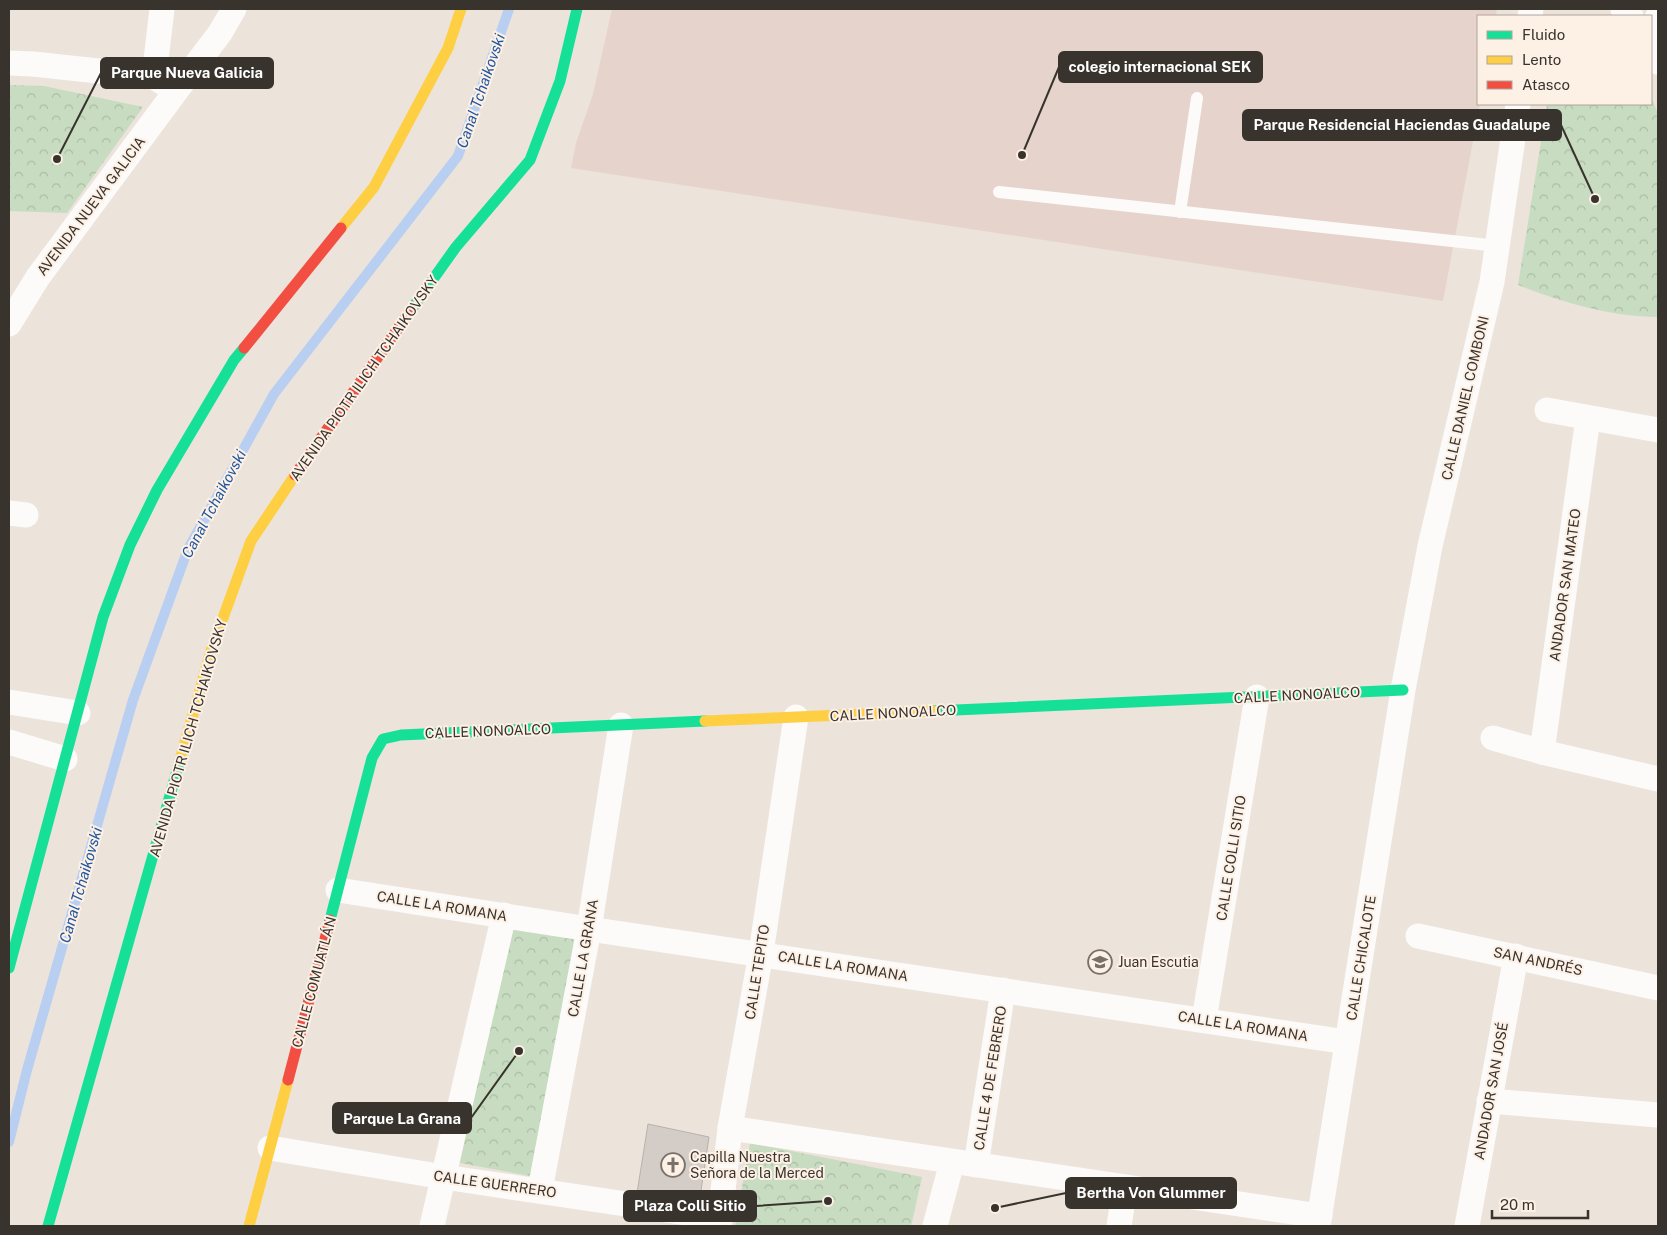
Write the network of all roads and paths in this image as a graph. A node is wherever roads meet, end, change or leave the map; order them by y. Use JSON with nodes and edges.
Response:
{"nodes":[{"id":1,"x":162,"y":9,"type":"edge"},
{"id":2,"x":234,"y":9,"type":"edge"},
{"id":3,"x":461,"y":9,"type":"edge"},
{"id":4,"x":577,"y":9,"type":"edge"},
{"id":5,"x":1658,"y":16,"type":"edge"},
{"id":6,"x":1652,"y":31,"type":"edge"},
{"id":7,"x":1652,"y":48,"type":"edge"},
{"id":8,"x":1658,"y":62,"type":"edge"},
{"id":9,"x":9,"y":63,"type":"edge"},
{"id":10,"x":154,"y":77,"type":"junction"},
{"id":11,"x":176,"y":91,"type":"junction"},
{"id":12,"x":1197,"y":98,"type":"dead end"},
{"id":13,"x":1518,"y":105,"type":"edge"},
{"id":14,"x":999,"y":192,"type":"dead end"},
{"id":15,"x":1180,"y":212,"type":"junction"},
{"id":16,"x":1498,"y":246,"type":"junction"},
{"id":17,"x":17,"y":296,"type":"edge"},
{"id":18,"x":9,"y":324,"type":"edge"},
{"id":19,"x":1546,"y":410,"type":"dead end"},
{"id":20,"x":1588,"y":418,"type":"junction"},
{"id":21,"x":1658,"y":430,"type":"edge"},
{"id":22,"x":1403,"y":690,"type":"junction"},
{"id":23,"x":1257,"y":697,"type":"junction"},
{"id":24,"x":9,"y":702,"type":"edge"},
{"id":25,"x":78,"y":712,"type":"junction"},
{"id":26,"x":796,"y":717,"type":"junction"},
{"id":27,"x":621,"y":725,"type":"junction"},
{"id":28,"x":1493,"y":738,"type":"dead end"},
{"id":29,"x":383,"y":739,"type":"joint"},
{"id":30,"x":9,"y":742,"type":"edge"},
{"id":31,"x":1542,"y":752,"type":"junction"},
{"id":32,"x":65,"y":759,"type":"junction"},
{"id":33,"x":1658,"y":779,"type":"edge"},
{"id":34,"x":338,"y":890,"type":"junction"},
{"id":35,"x":504,"y":915,"type":"junction"},
{"id":36,"x":589,"y":929,"type":"junction"},
{"id":37,"x":1418,"y":936,"type":"dead end"},
{"id":38,"x":760,"y":953,"type":"junction"},
{"id":39,"x":1516,"y":956,"type":"junction"},
{"id":40,"x":9,"y":968,"type":"edge"},
{"id":41,"x":1658,"y":988,"type":"edge"},
{"id":42,"x":1003,"y":990,"type":"junction"},
{"id":43,"x":1204,"y":1020,"type":"junction"},
{"id":44,"x":1347,"y":1042,"type":"junction"},
{"id":45,"x":1489,"y":1101,"type":"junction"},
{"id":46,"x":1658,"y":1115,"type":"edge"},
{"id":47,"x":730,"y":1128,"type":"junction"},
{"id":48,"x":270,"y":1148,"type":"junction"},
{"id":49,"x":952,"y":1162,"type":"junction"},
{"id":50,"x":976,"y":1166,"type":"junction"},
{"id":51,"x":444,"y":1177,"type":"junction"},
{"id":52,"x":1125,"y":1187,"type":"junction"},
{"id":53,"x":540,"y":1190,"type":"junction"},
{"id":54,"x":1319,"y":1221,"type":"edge"},
{"id":55,"x":720,"y":1222,"type":"edge"},
{"id":56,"x":48,"y":1226,"type":"edge"},
{"id":57,"x":249,"y":1226,"type":"edge"},
{"id":58,"x":432,"y":1226,"type":"edge"},
{"id":59,"x":935,"y":1226,"type":"edge"},
{"id":60,"x":1119,"y":1226,"type":"edge"},
{"id":61,"x":1467,"y":1226,"type":"edge"}],
"edges":[{"from":1,"to":10,"type":"street"},
{"from":2,"to":11,"type":"street","name":"AVENIDA NUEVA GALICIA"},
{"from":3,"to":25,"type":"street"},
{"from":4,"to":56,"type":"street","name":"AVENIDA PIOTR ILICH TCHAIKOVSKY"},
{"from":5,"to":6,"type":"street"},
{"from":7,"to":8,"type":"street"},
{"from":9,"to":10,"type":"street"},
{"from":10,"to":11,"type":"street"},
{"from":11,"to":17,"type":"street","name":"AVENIDA NUEVA GALICIA"},
{"from":12,"to":15,"type":"lane"},
{"from":13,"to":16,"type":"street","name":"CALLE DANIEL COMBONI"},
{"from":14,"to":15,"type":"lane"},
{"from":15,"to":16,"type":"lane"},
{"from":16,"to":22,"type":"street","name":"CALLE DANIEL COMBONI"},
{"from":17,"to":18,"type":"street","name":"AVENIDA NUEVA GALICIA"},
{"from":19,"to":20,"type":"street"},
{"from":20,"to":21,"type":"street"},
{"from":20,"to":31,"type":"street","name":"ANDADOR SAN MATEO"},
{"from":22,"to":23,"type":"street","name":"CALLE NONOALCO"},
{"from":22,"to":44,"type":"street","name":"CALLE CHICALOTE"},
{"from":23,"to":26,"type":"street","name":"CALLE NONOALCO"},
{"from":23,"to":43,"type":"street","name":"CALLE COLLI SITIO"},
{"from":24,"to":25,"type":"street"},
{"from":25,"to":32,"type":"street"},
{"from":26,"to":27,"type":"street","name":"CALLE NONOALCO"},
{"from":26,"to":38,"type":"street","name":"CALLE TEPITO"},
{"from":27,"to":29,"type":"street","name":"CALLE NONOALCO"},
{"from":27,"to":36,"type":"street","name":"CALLE LA GRANA"},
{"from":28,"to":31,"type":"street"},
{"from":29,"to":34,"type":"street","name":"CALLE COMUATLÁN"},
{"from":30,"to":32,"type":"street"},
{"from":31,"to":33,"type":"street"},
{"from":32,"to":40,"type":"street"},
{"from":34,"to":35,"type":"street","name":"CALLE LA ROMANA"},
{"from":34,"to":48,"type":"street","name":"CALLE COMUATLÁN"},
{"from":35,"to":36,"type":"street","name":"CALLE LA ROMANA"},
{"from":35,"to":51,"type":"street"},
{"from":36,"to":38,"type":"street","name":"CALLE LA ROMANA"},
{"from":36,"to":53,"type":"street","name":"CALLE LA GRANA"},
{"from":37,"to":39,"type":"street","name":"SAN ANDRÉS"},
{"from":38,"to":42,"type":"street","name":"CALLE LA ROMANA"},
{"from":38,"to":47,"type":"street","name":"CALLE TEPITO"},
{"from":39,"to":41,"type":"street","name":"SAN ANDRÉS"},
{"from":39,"to":45,"type":"street","name":"ANDADOR SAN JOSÉ"},
{"from":42,"to":43,"type":"street","name":"CALLE LA ROMANA"},
{"from":42,"to":50,"type":"street","name":"CALLE 4 DE FEBRERO"},
{"from":43,"to":44,"type":"street","name":"CALLE LA ROMANA"},
{"from":44,"to":54,"type":"street","name":"CALLE CHICALOTE"},
{"from":45,"to":46,"type":"street"},
{"from":45,"to":61,"type":"street","name":"ANDADOR SAN JOSÉ"},
{"from":47,"to":49,"type":"street"},
{"from":47,"to":55,"type":"street","name":"CALLE TEPITO"},
{"from":48,"to":51,"type":"street","name":"CALLE GUERRERO"},
{"from":48,"to":57,"type":"street","name":"CALLE COMUATLÁN"},
{"from":49,"to":50,"type":"street"},
{"from":49,"to":59,"type":"street"},
{"from":50,"to":52,"type":"street"},
{"from":51,"to":53,"type":"street","name":"CALLE GUERRERO"},
{"from":51,"to":58,"type":"street"},
{"from":52,"to":54,"type":"street"},
{"from":52,"to":60,"type":"street"},
{"from":53,"to":55,"type":"street","name":"CALLE GUERRERO"}]}
